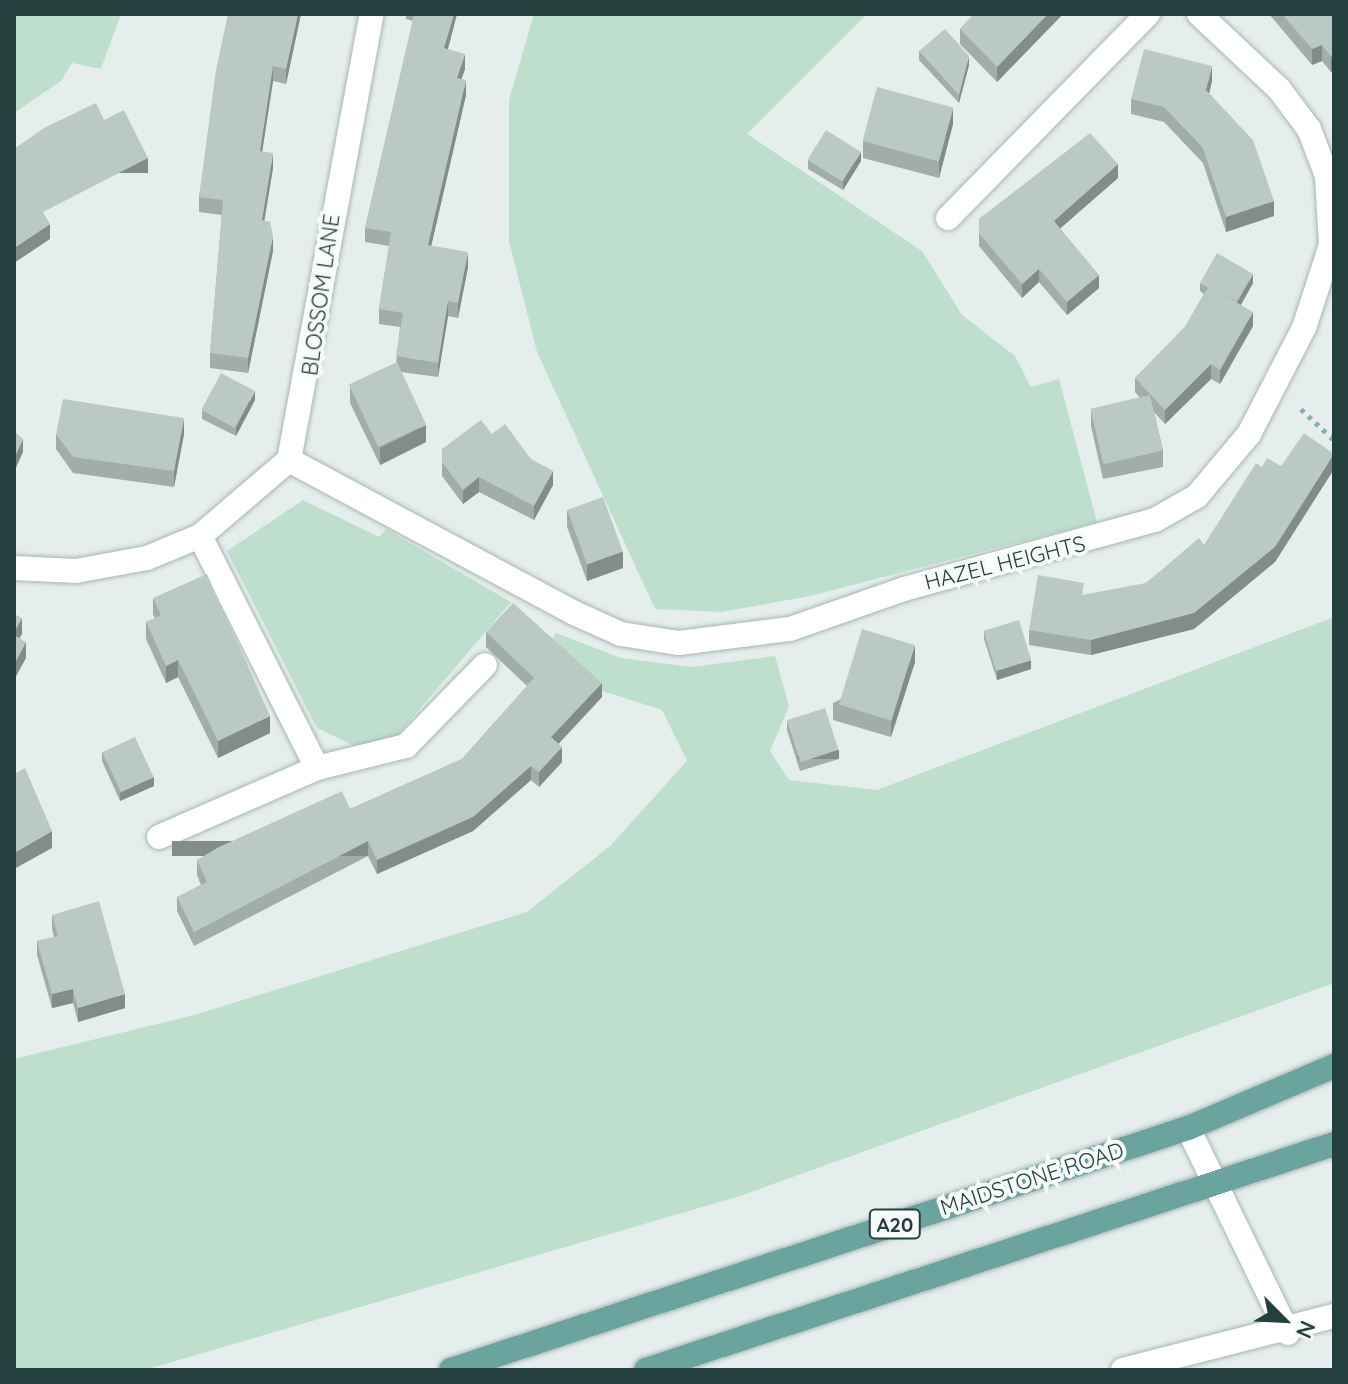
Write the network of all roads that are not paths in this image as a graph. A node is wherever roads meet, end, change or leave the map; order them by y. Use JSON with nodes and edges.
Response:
{"nodes":[{"id":1,"x":372,"y":14,"type":"edge"},
{"id":2,"x":1148,"y":14,"type":"edge"},
{"id":3,"x":1199,"y":14,"type":"edge"},
{"id":4,"x":948,"y":218,"type":"dead end"},
{"id":5,"x":289,"y":460,"type":"junction"},
{"id":6,"x":200,"y":536,"type":"junction"},
{"id":7,"x":14,"y":568,"type":"edge"},
{"id":8,"x":485,"y":665,"type":"dead end"},
{"id":9,"x":317,"y":768,"type":"junction"},
{"id":10,"x":159,"y":837,"type":"dead end"},
{"id":11,"x":1334,"y":1066,"type":"edge"},
{"id":12,"x":1188,"y":1128,"type":"junction"},
{"id":13,"x":1334,"y":1144,"type":"edge"},
{"id":14,"x":1221,"y":1187,"type":"junction"},
{"id":15,"x":1334,"y":1316,"type":"edge"},
{"id":16,"x":1288,"y":1333,"type":"junction"},
{"id":17,"x":451,"y":1370,"type":"edge"},
{"id":18,"x":646,"y":1370,"type":"edge"},
{"id":19,"x":1123,"y":1370,"type":"edge"}],
"edges":[{"from":1,"to":5,"type":"street","name":"BLOSSOM LANE"},
{"from":2,"to":4,"type":"street"},
{"from":3,"to":5,"type":"street","name":"HAZEL HEIGHTS"},
{"from":5,"to":6,"type":"street"},
{"from":6,"to":7,"type":"street"},
{"from":6,"to":9,"type":"street"},
{"from":8,"to":9,"type":"street"},
{"from":9,"to":10,"type":"street"},
{"from":11,"to":12,"type":"main road","name":"MAIDSTONE ROAD","number":"A20"},
{"from":12,"to":14,"type":"street"},
{"from":12,"to":17,"type":"main road","name":"MAIDSTONE ROAD","number":"A20"},
{"from":13,"to":14,"type":"main road"},
{"from":14,"to":16,"type":"street"},
{"from":14,"to":18,"type":"main road"},
{"from":15,"to":16,"type":"street"},
{"from":16,"to":19,"type":"street"}]}
